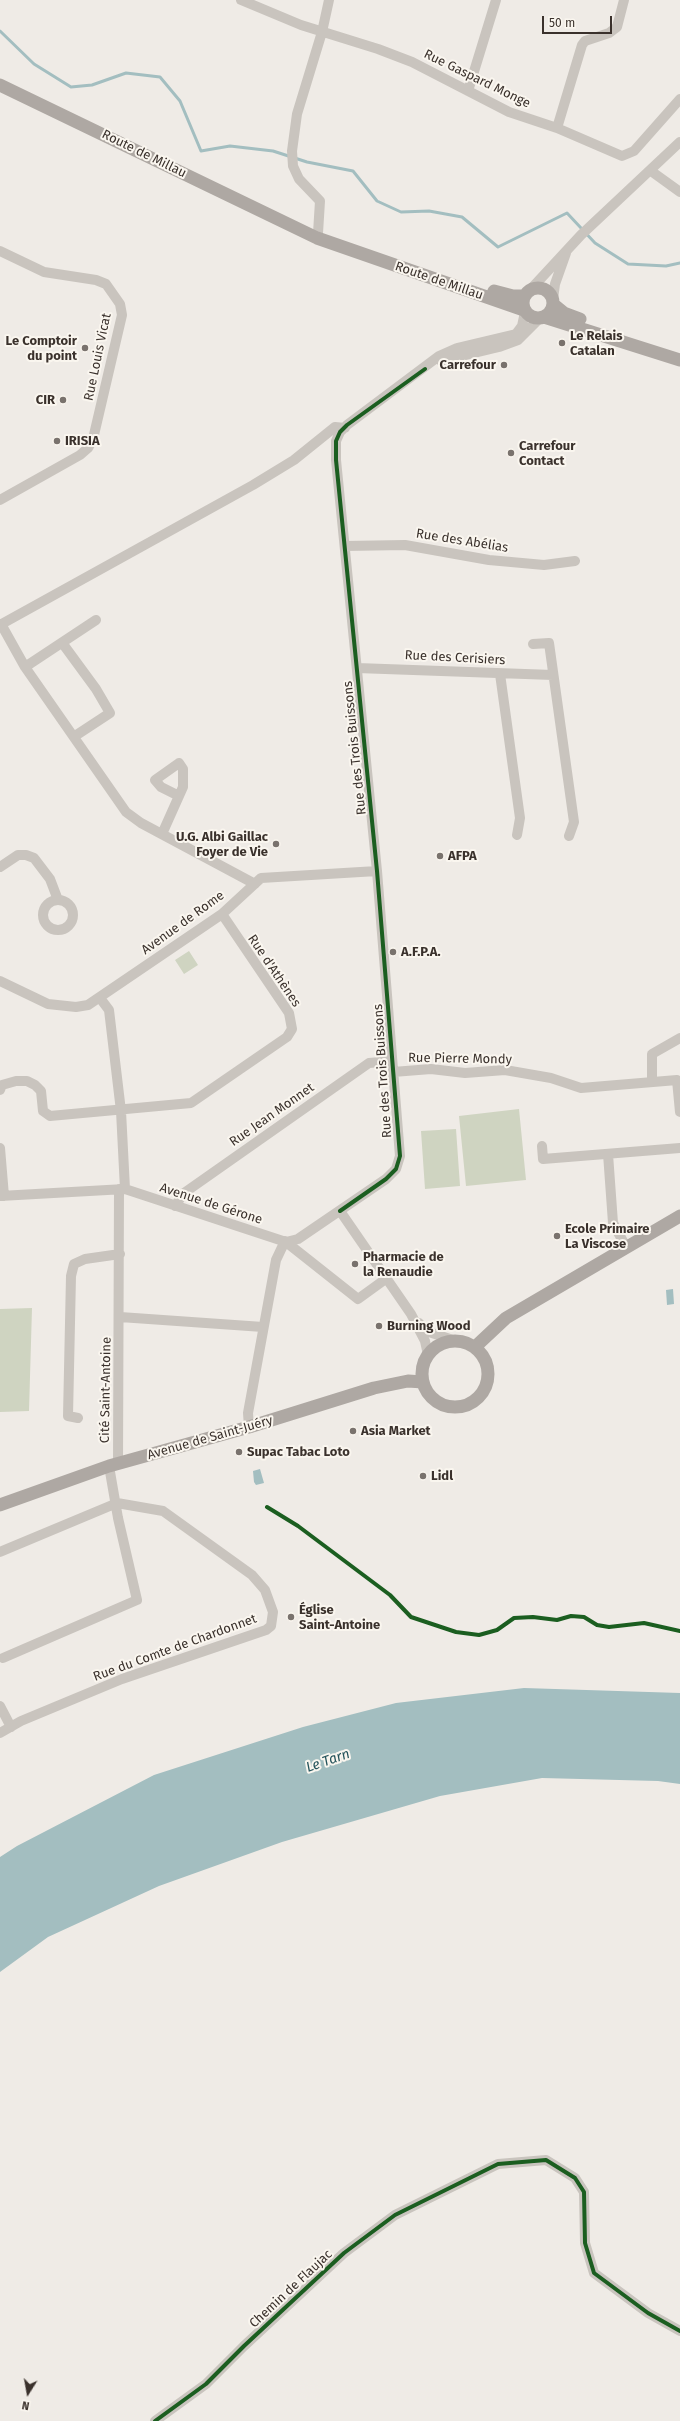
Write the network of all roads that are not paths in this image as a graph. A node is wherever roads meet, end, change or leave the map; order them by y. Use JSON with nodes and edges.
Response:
{"nodes":[{"id":1,"x":241,"y":0,"type":"edge"},
{"id":2,"x":329,"y":0,"type":"edge"},
{"id":3,"x":496,"y":0,"type":"edge"},
{"id":4,"x":624,"y":0,"type":"edge"},
{"id":5,"x":322,"y":32,"type":"junction"},
{"id":6,"x":0,"y":85,"type":"edge"},
{"id":7,"x":468,"y":91,"type":"junction"},
{"id":8,"x":680,"y":99,"type":"edge"},
{"id":9,"x":557,"y":128,"type":"junction"},
{"id":10,"x":680,"y":142,"type":"edge"},
{"id":11,"x":651,"y":171,"type":"junction"},
{"id":12,"x":680,"y":192,"type":"edge"},
{"id":13,"x":288,"y":223,"type":"junction"},
{"id":14,"x":318,"y":233,"type":"junction"},
{"id":15,"x":568,"y":248,"type":"junction"},
{"id":16,"x":0,"y":251,"type":"edge"},
{"id":17,"x":528,"y":293,"type":"junction"},
{"id":18,"x":553,"y":302,"type":"junction"},
{"id":19,"x":524,"y":311,"type":"junction"},
{"id":20,"x":542,"y":318,"type":"junction"},
{"id":21,"x":680,"y":352,"type":"edge"},
{"id":22,"x":680,"y":360,"type":"edge"},
{"id":23,"x":425,"y":368,"type":"junction"},
{"id":24,"x":344,"y":428,"type":"junction"},
{"id":25,"x":336,"y":441,"type":"junction"},
{"id":26,"x":316,"y":443,"type":"junction"},
{"id":27,"x":0,"y":500,"type":"edge"},
{"id":28,"x":345,"y":546,"type":"junction"},
{"id":29,"x":575,"y":561,"type":"dead end"},
{"id":30,"x":96,"y":620,"type":"dead end"},
{"id":31,"x":1,"y":625,"type":"edge"},
{"id":32,"x":63,"y":644,"type":"junction"},
{"id":33,"x":533,"y":644,"type":"dead end"},
{"id":34,"x":25,"y":667,"type":"junction"},
{"id":35,"x":357,"y":668,"type":"junction"},
{"id":36,"x":500,"y":674,"type":"junction"},
{"id":37,"x":553,"y":675,"type":"junction"},
{"id":38,"x":74,"y":736,"type":"junction"},
{"id":39,"x":179,"y":796,"type":"dead end"},
{"id":40,"x":162,"y":834,"type":"junction"},
{"id":41,"x":517,"y":835,"type":"dead end"},
{"id":42,"x":570,"y":836,"type":"dead end"},
{"id":43,"x":0,"y":867,"type":"edge"},
{"id":44,"x":377,"y":871,"type":"junction"},
{"id":45,"x":254,"y":884,"type":"junction"},
{"id":46,"x":58,"y":900,"type":"dead end"},
{"id":47,"x":222,"y":914,"type":"junction"},
{"id":48,"x":0,"y":981,"type":"edge"},
{"id":49,"x":100,"y":998,"type":"junction"},
{"id":50,"x":680,"y":1038,"type":"edge"},
{"id":51,"x":392,"y":1061,"type":"junction"},
{"id":52,"x":393,"y":1072,"type":"junction"},
{"id":53,"x":679,"y":1080,"type":"edge"},
{"id":54,"x":652,"y":1082,"type":"junction"},
{"id":55,"x":1,"y":1084,"type":"edge"},
{"id":56,"x":121,"y":1111,"type":"junction"},
{"id":57,"x":680,"y":1112,"type":"edge"},
{"id":58,"x":542,"y":1146,"type":"dead end"},
{"id":59,"x":0,"y":1148,"type":"edge"},
{"id":60,"x":680,"y":1148,"type":"edge"},
{"id":61,"x":608,"y":1154,"type":"junction"},
{"id":62,"x":122,"y":1189,"type":"junction"},
{"id":63,"x":2,"y":1196,"type":"edge"},
{"id":64,"x":175,"y":1206,"type":"junction"},
{"id":65,"x":340,"y":1211,"type":"junction"},
{"id":66,"x":680,"y":1216,"type":"edge"},
{"id":67,"x":285,"y":1241,"type":"junction"},
{"id":68,"x":626,"y":1247,"type":"junction"},
{"id":69,"x":120,"y":1254,"type":"junction"},
{"id":70,"x":387,"y":1278,"type":"junction"},
{"id":71,"x":411,"y":1314,"type":"junction"},
{"id":72,"x":120,"y":1317,"type":"junction"},
{"id":73,"x":263,"y":1327,"type":"junction"},
{"id":74,"x":456,"y":1341,"type":"junction"},
{"id":75,"x":475,"y":1347,"type":"junction"},
{"id":76,"x":428,"y":1355,"type":"junction"},
{"id":77,"x":422,"y":1382,"type":"junction"},
{"id":78,"x":78,"y":1418,"type":"dead end"},
{"id":79,"x":249,"y":1427,"type":"junction"},
{"id":80,"x":113,"y":1465,"type":"junction"},
{"id":81,"x":117,"y":1503,"type":"junction"},
{"id":82,"x":0,"y":1506,"type":"edge"},
{"id":83,"x":0,"y":1552,"type":"edge"},
{"id":84,"x":3,"y":1658,"type":"dead end"},
{"id":85,"x":0,"y":1706,"type":"edge"},
{"id":86,"x":11,"y":1727,"type":"junction"},
{"id":87,"x":0,"y":1733,"type":"edge"},
{"id":88,"x":680,"y":2332,"type":"edge"},
{"id":89,"x":155,"y":2421,"type":"edge"}],
"edges":[{"from":1,"to":5,"type":"street","name":"Rue Gaspard Monge"},
{"from":2,"to":5,"type":"street"},
{"from":3,"to":7,"type":"street"},
{"from":4,"to":9,"type":"street"},
{"from":5,"to":7,"type":"street","name":"Rue Gaspard Monge"},
{"from":5,"to":14,"type":"street"},
{"from":6,"to":13,"type":"main road","name":"Route de Millau"},
{"from":7,"to":9,"type":"street","name":"Rue Gaspard Monge"},
{"from":8,"to":9,"type":"street","name":"Rue Gaspard Monge"},
{"from":10,"to":11,"type":"street"},
{"from":11,"to":12,"type":"street"},
{"from":11,"to":15,"type":"street"},
{"from":13,"to":14,"type":"main road","name":"Route de Millau"},
{"from":13,"to":19,"type":"main road","name":"Route de Millau"},
{"from":14,"to":17,"type":"main road","name":"Route de Millau"},
{"from":15,"to":17,"type":"street"},
{"from":15,"to":18,"type":"street"},
{"from":16,"to":27,"type":"street","name":"Rue Louis Vicat"},
{"from":17,"to":18,"type":"main road"},
{"from":17,"to":19,"type":"main road"},
{"from":18,"to":20,"type":"main road"},
{"from":18,"to":21,"type":"main road"},
{"from":19,"to":20,"type":"main road"},
{"from":19,"to":23,"type":"street"},
{"from":20,"to":22,"type":"main road"},
{"from":20,"to":23,"type":"street"},
{"from":23,"to":24,"type":"street"},
{"from":24,"to":25,"type":"street"},
{"from":24,"to":26,"type":"street"},
{"from":25,"to":26,"type":"street"},
{"from":25,"to":28,"type":"street","name":"Rue des Trois Buissons"},
{"from":26,"to":31,"type":"street"},
{"from":28,"to":29,"type":"street","name":"Rue des Abélias"},
{"from":28,"to":35,"type":"street","name":"Rue des Trois Buissons"},
{"from":30,"to":32,"type":"street"},
{"from":31,"to":34,"type":"street"},
{"from":32,"to":34,"type":"street"},
{"from":32,"to":38,"type":"street"},
{"from":33,"to":37,"type":"street"},
{"from":34,"to":38,"type":"street"},
{"from":35,"to":36,"type":"street","name":"Rue des Cerisiers"},
{"from":35,"to":44,"type":"street","name":"Rue des Trois Buissons"},
{"from":36,"to":37,"type":"street","name":"Rue des Cerisiers"},
{"from":36,"to":41,"type":"street"},
{"from":37,"to":42,"type":"street"},
{"from":38,"to":40,"type":"street"},
{"from":39,"to":40,"type":"street"},
{"from":40,"to":45,"type":"street"},
{"from":43,"to":46,"type":"street"},
{"from":44,"to":45,"type":"street","name":"Avenue de Rome"},
{"from":44,"to":51,"type":"street","name":"Rue des Trois Buissons"},
{"from":45,"to":47,"type":"street","name":"Avenue de Rome"},
{"from":47,"to":49,"type":"street","name":"Avenue de Rome"},
{"from":47,"to":56,"type":"street","name":"Rue d'Athènes"},
{"from":48,"to":49,"type":"street","name":"Avenue de Rome"},
{"from":49,"to":56,"type":"street","name":"Cité Saint-Antoine"},
{"from":50,"to":54,"type":"street"},
{"from":51,"to":52,"type":"street","name":"Rue des Trois Buissons"},
{"from":51,"to":64,"type":"street","name":"Rue Jean Monnet"},
{"from":52,"to":54,"type":"street","name":"Rue Pierre Mondy"},
{"from":52,"to":65,"type":"street","name":"Rue des Trois Buissons"},
{"from":53,"to":54,"type":"street","name":"Rue Pierre Mondy"},
{"from":53,"to":57,"type":"street"},
{"from":55,"to":56,"type":"street"},
{"from":56,"to":62,"type":"street","name":"Cité Saint-Antoine"},
{"from":58,"to":61,"type":"street"},
{"from":59,"to":63,"type":"street"},
{"from":60,"to":61,"type":"street"},
{"from":61,"to":68,"type":"street"},
{"from":62,"to":63,"type":"street","name":"Avenue de Gérone"},
{"from":62,"to":64,"type":"street","name":"Avenue de Gérone"},
{"from":62,"to":69,"type":"street","name":"Cité Saint-Antoine"},
{"from":64,"to":67,"type":"street","name":"Avenue de Gérone"},
{"from":65,"to":67,"type":"street"},
{"from":65,"to":70,"type":"street"},
{"from":66,"to":68,"type":"main road"},
{"from":67,"to":70,"type":"street","name":"Avenue de Gérone"},
{"from":67,"to":73,"type":"street"},
{"from":68,"to":75,"type":"main road"},
{"from":69,"to":72,"type":"street","name":"Cité Saint-Antoine"},
{"from":69,"to":78,"type":"street"},
{"from":70,"to":71,"type":"street"},
{"from":71,"to":74,"type":"street"},
{"from":71,"to":76,"type":"street"},
{"from":72,"to":73,"type":"street"},
{"from":72,"to":80,"type":"street","name":"Cité Saint-Antoine"},
{"from":73,"to":79,"type":"street"},
{"from":74,"to":75,"type":"main road"},
{"from":74,"to":76,"type":"main road"},
{"from":75,"to":77,"type":"main road"},
{"from":76,"to":77,"type":"main road"},
{"from":77,"to":79,"type":"main road","name":"Avenue de Saint-Juéry"},
{"from":79,"to":80,"type":"main road","name":"Avenue de Saint-Juéry"},
{"from":80,"to":81,"type":"street"},
{"from":80,"to":82,"type":"main road","name":"Avenue de Saint-Juéry"},
{"from":81,"to":83,"type":"street"},
{"from":81,"to":84,"type":"street"},
{"from":81,"to":86,"type":"street","name":"Rue du Comte de Chardonnet"},
{"from":85,"to":86,"type":"street"},
{"from":86,"to":87,"type":"street","name":"Rue du Comte de Chardonnet"},
{"from":88,"to":89,"type":"street","name":"Chemin de Flaujac"}]}
